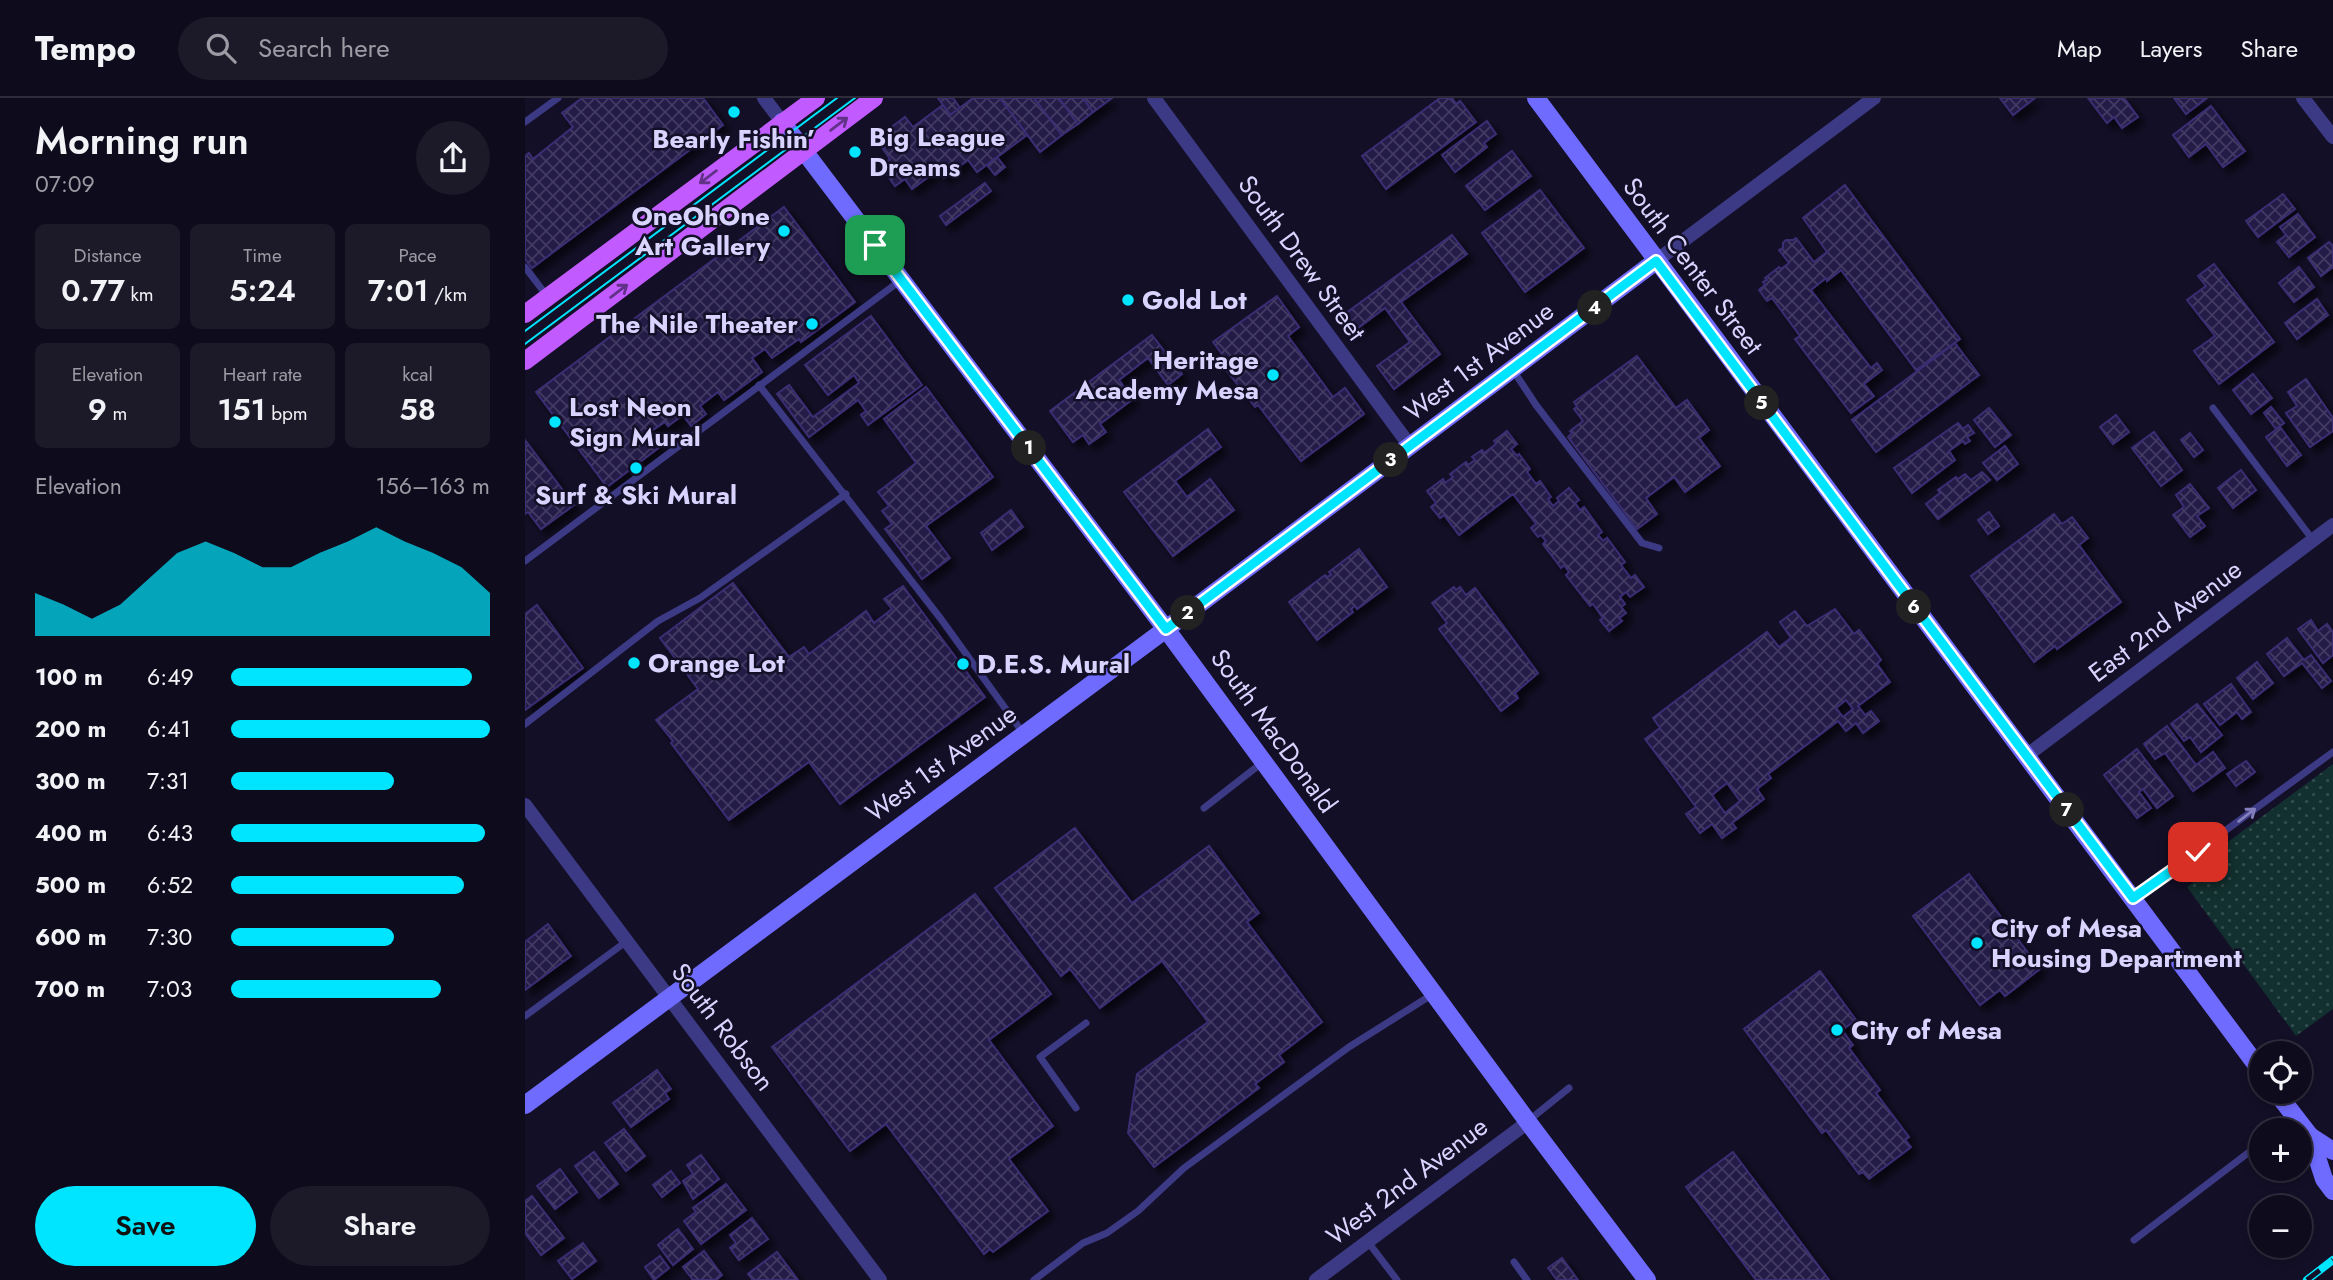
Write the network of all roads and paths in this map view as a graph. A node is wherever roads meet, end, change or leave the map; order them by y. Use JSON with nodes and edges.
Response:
{"nodes":[{"id":1,"x":558,"y":98,"type":"edge"},
{"id":2,"x":764,"y":98,"type":"edge"},
{"id":3,"x":816,"y":98,"type":"edge"},
{"id":4,"x":874,"y":98,"type":"edge"},
{"id":5,"x":1154,"y":98,"type":"edge"},
{"id":6,"x":1536,"y":98,"type":"edge"},
{"id":7,"x":1874,"y":98,"type":"edge"},
{"id":8,"x":2303,"y":98,"type":"edge"},
{"id":9,"x":525,"y":122,"type":"edge"},
{"id":10,"x":782,"y":122,"type":"junction"},
{"id":11,"x":2333,"y":137,"type":"edge"},
{"id":12,"x":804,"y":150,"type":"junction"},
{"id":13,"x":1656,"y":261,"type":"junction"},
{"id":14,"x":525,"y":267,"type":"edge"},
{"id":15,"x":901,"y":279,"type":"junction"},
{"id":16,"x":548,"y":297,"type":"junction"},
{"id":17,"x":525,"y":314,"type":"edge"},
{"id":18,"x":525,"y":361,"type":"edge"},
{"id":19,"x":1513,"y":370,"type":"junction"},
{"id":20,"x":759,"y":386,"type":"junction"},
{"id":21,"x":2213,"y":408,"type":"dead end"},
{"id":22,"x":1410,"y":446,"type":"junction"},
{"id":23,"x":846,"y":495,"type":"junction"},
{"id":24,"x":2332,"y":527,"type":"edge"},
{"id":25,"x":2313,"y":540,"type":"junction"},
{"id":26,"x":1659,"y":548,"type":"dead end"},
{"id":27,"x":525,"y":561,"type":"edge"},
{"id":28,"x":1166,"y":629,"type":"junction"},
{"id":29,"x":525,"y":724,"type":"edge"},
{"id":30,"x":1024,"y":735,"type":"junction"},
{"id":31,"x":2333,"y":752,"type":"edge"},
{"id":32,"x":2026,"y":756,"type":"junction"},
{"id":33,"x":1264,"y":762,"type":"junction"},
{"id":34,"x":525,"y":805,"type":"edge"},
{"id":35,"x":1204,"y":808,"type":"dead end"},
{"id":36,"x":2133,"y":898,"type":"junction"},
{"id":37,"x":627,"y":941,"type":"junction"},
{"id":38,"x":1434,"y":993,"type":"junction"},
{"id":39,"x":669,"y":996,"type":"junction"},
{"id":40,"x":525,"y":1016,"type":"edge"},
{"id":41,"x":1086,"y":1023,"type":"dead end"},
{"id":42,"x":2249,"y":1055,"type":"edge"},
{"id":43,"x":1569,"y":1088,"type":"dead end"},
{"id":44,"x":528,"y":1097,"type":"edge"},
{"id":45,"x":2285,"y":1104,"type":"edge"},
{"id":46,"x":1076,"y":1108,"type":"dead end"},
{"id":47,"x":2295,"y":1117,"type":"edge"},
{"id":48,"x":1528,"y":1122,"type":"junction"},
{"id":49,"x":2312,"y":1138,"type":"edge"},
{"id":50,"x":2312,"y":1145,"type":"edge"},
{"id":51,"x":2333,"y":1151,"type":"edge"},
{"id":52,"x":2249,"y":1152,"type":"edge"},
{"id":53,"x":2333,"y":1191,"type":"edge"},
{"id":54,"x":2134,"y":1240,"type":"dead end"},
{"id":55,"x":1367,"y":1241,"type":"junction"},
{"id":56,"x":1514,"y":1262,"type":"dead end"},
{"id":57,"x":880,"y":1280,"type":"edge"},
{"id":58,"x":1034,"y":1280,"type":"edge"},
{"id":59,"x":1316,"y":1280,"type":"edge"},
{"id":60,"x":1397,"y":1280,"type":"edge"},
{"id":61,"x":1527,"y":1280,"type":"edge"},
{"id":62,"x":1647,"y":1280,"type":"edge"}],
"edges":[{"from":1,"to":9,"type":"lane"},
{"from":2,"to":10,"type":"street"},
{"from":3,"to":10,"type":"main road"},
{"from":12,"to":4,"type":"main road","one_way":true},
{"from":5,"to":22,"type":"street","name":"South Drew Street"},
{"from":6,"to":13,"type":"street","name":"South Center Street"},
{"from":7,"to":13,"type":"street"},
{"from":8,"to":11,"type":"street"},
{"from":10,"to":12,"type":"street","name":"South MacDonald"},
{"from":10,"to":16,"type":"main road","one_way":true},
{"from":12,"to":15,"type":"street","name":"South MacDonald"},
{"from":18,"to":12,"type":"main road","one_way":true},
{"from":13,"to":19,"type":"street","name":"West 1st Avenue"},
{"from":13,"to":32,"type":"street","name":"South Center Street"},
{"from":14,"to":16,"type":"lane"},
{"from":15,"to":20,"type":"lane"},
{"from":15,"to":28,"type":"street","name":"South MacDonald"},
{"from":16,"to":17,"type":"main road"},
{"from":19,"to":22,"type":"street","name":"West 1st Avenue"},
{"from":19,"to":26,"type":"lane"},
{"from":20,"to":23,"type":"lane"},
{"from":20,"to":27,"type":"lane"},
{"from":21,"to":25,"type":"lane"},
{"from":22,"to":28,"type":"street","name":"West 1st Avenue"},
{"from":23,"to":29,"type":"lane"},
{"from":23,"to":30,"type":"lane"},
{"from":24,"to":25,"type":"street","name":"East 2nd Avenue"},
{"from":25,"to":32,"type":"street","name":"East 2nd Avenue"},
{"from":28,"to":30,"type":"street","name":"West 1st Avenue"},
{"from":28,"to":33,"type":"street","name":"South MacDonald"},
{"from":30,"to":39,"type":"street","name":"West 1st Avenue"},
{"from":36,"to":31,"type":"lane","one_way":true},
{"from":32,"to":36,"type":"street","name":"South Center Street"},
{"from":33,"to":35,"type":"lane"},
{"from":33,"to":38,"type":"street","name":"South MacDonald"},
{"from":34,"to":37,"type":"street","name":"South Robson"},
{"from":36,"to":42,"type":"street","name":"South Center Street"},
{"from":37,"to":39,"type":"street","name":"South Robson"},
{"from":37,"to":40,"type":"lane"},
{"from":38,"to":48,"type":"street","name":"South MacDonald"},
{"from":38,"to":58,"type":"lane"},
{"from":39,"to":44,"type":"street","name":"West 1st Avenue"},
{"from":39,"to":57,"type":"street","name":"South Robson"},
{"from":41,"to":46,"type":"lane"},
{"from":43,"to":48,"type":"lane"},
{"from":45,"to":47,"type":"street"},
{"from":48,"to":55,"type":"street","name":"West 2nd Avenue"},
{"from":48,"to":62,"type":"street","name":"South MacDonald"},
{"from":49,"to":51,"type":"street"},
{"from":50,"to":53,"type":"street"},
{"from":52,"to":54,"type":"lane"},
{"from":55,"to":59,"type":"street","name":"West 2nd Avenue"},
{"from":55,"to":60,"type":"lane"},
{"from":56,"to":61,"type":"lane"}]}
